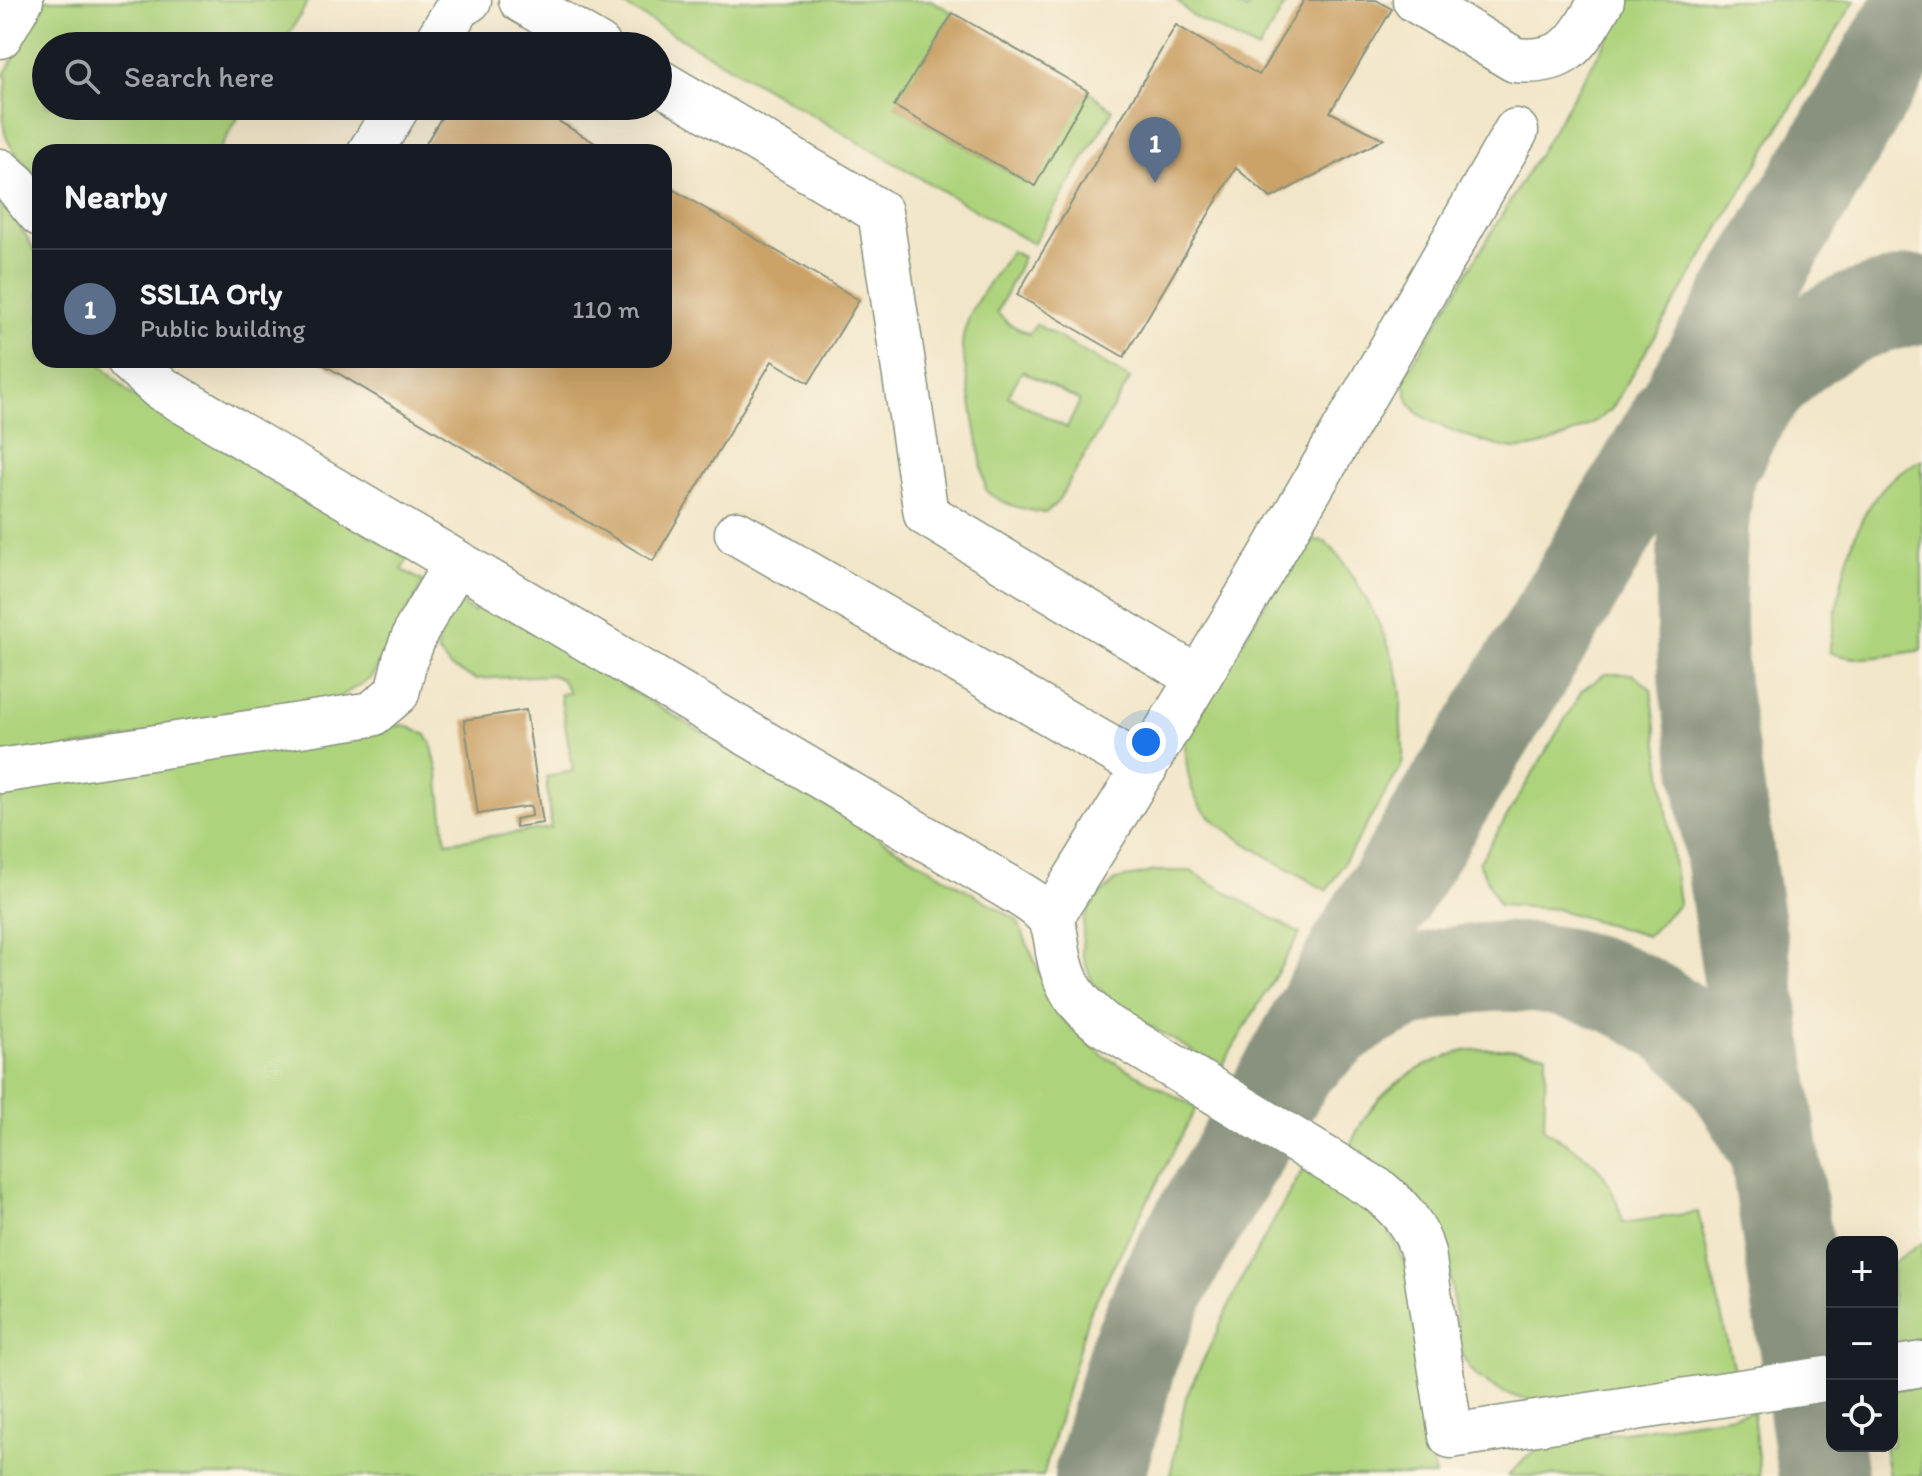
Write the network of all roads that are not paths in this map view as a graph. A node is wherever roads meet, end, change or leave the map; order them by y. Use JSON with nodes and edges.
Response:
{"nodes":[{"id":1,"x":21,"y":0,"type":"edge"},
{"id":2,"x":469,"y":0,"type":"edge"},
{"id":3,"x":521,"y":0,"type":"edge"},
{"id":4,"x":1415,"y":0,"type":"edge"},
{"id":5,"x":1602,"y":0,"type":"edge"},
{"id":6,"x":443,"y":32,"type":"edge"},
{"id":7,"x":575,"y":32,"type":"edge"},
{"id":8,"x":0,"y":36,"type":"edge"},
{"id":9,"x":672,"y":89,"type":"edge"},
{"id":10,"x":389,"y":120,"type":"edge"},
{"id":11,"x":1516,"y":131,"type":"dead end"},
{"id":12,"x":375,"y":144,"type":"edge"},
{"id":13,"x":0,"y":171,"type":"edge"},
{"id":14,"x":32,"y":204,"type":"edge"},
{"id":15,"x":138,"y":368,"type":"edge"},
{"id":16,"x":737,"y":533,"type":"dead end"},
{"id":17,"x":456,"y":563,"type":"junction"},
{"id":18,"x":1198,"y":678,"type":"junction"},
{"id":19,"x":1145,"y":768,"type":"junction"},
{"id":20,"x":0,"y":771,"type":"edge"},
{"id":21,"x":1050,"y":919,"type":"junction"},
{"id":22,"x":1922,"y":1364,"type":"edge"},
{"id":23,"x":1898,"y":1368,"type":"edge"},
{"id":24,"x":1826,"y":1379,"type":"edge"}],
"edges":[{"from":1,"to":8,"type":"lane"},
{"from":2,"to":6,"type":"lane"},
{"from":3,"to":7,"type":"lane"},
{"from":4,"to":5,"type":"lane"},
{"from":9,"to":18,"type":"lane"},
{"from":10,"to":12,"type":"lane"},
{"from":11,"to":18,"type":"lane"},
{"from":13,"to":14,"type":"lane"},
{"from":15,"to":17,"type":"lane"},
{"from":16,"to":19,"type":"lane"},
{"from":17,"to":20,"type":"lane"},
{"from":17,"to":21,"type":"lane"},
{"from":18,"to":19,"type":"lane"},
{"from":19,"to":21,"type":"lane"},
{"from":21,"to":24,"type":"lane"},
{"from":22,"to":23,"type":"lane"}]}
